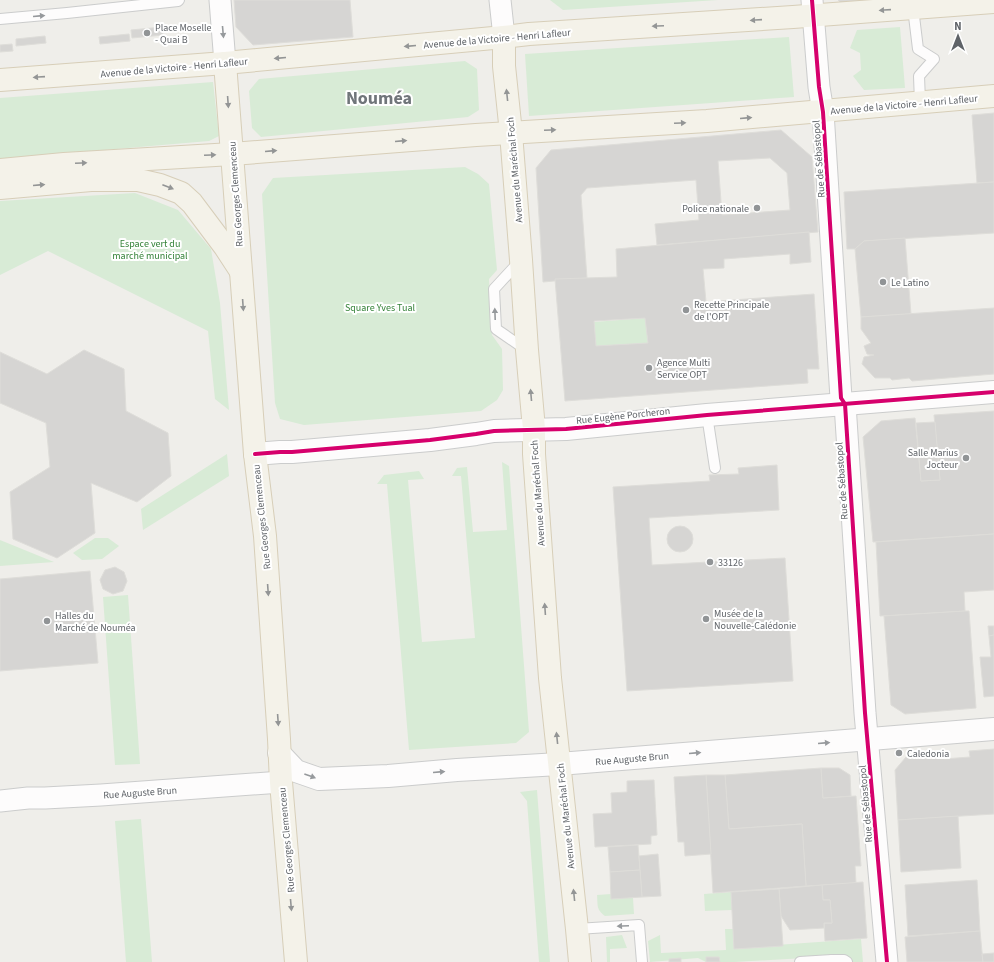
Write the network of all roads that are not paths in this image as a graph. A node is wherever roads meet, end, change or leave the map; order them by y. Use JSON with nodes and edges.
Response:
{"nodes":[{"id":1,"x":179,"y":0,"type":"edge"},
{"id":2,"x":220,"y":0,"type":"edge"},
{"id":3,"x":500,"y":0,"type":"edge"},
{"id":4,"x":994,"y":2,"type":"edge"},
{"id":5,"x":812,"y":8,"type":"edge"},
{"id":6,"x":913,"y":8,"type":"junction"},
{"id":7,"x":0,"y":19,"type":"edge"},
{"id":8,"x":504,"y":37,"type":"junction"},
{"id":9,"x":225,"y":63,"type":"junction"},
{"id":10,"x":0,"y":80,"type":"edge"},
{"id":11,"x":994,"y":96,"type":"edge"},
{"id":12,"x":920,"y":102,"type":"junction"},
{"id":13,"x":823,"y":112,"type":"junction"},
{"id":14,"x":511,"y":133,"type":"junction"},
{"id":15,"x":232,"y":154,"type":"junction"},
{"id":16,"x":0,"y":170,"type":"edge"},
{"id":17,"x":0,"y":188,"type":"edge"},
{"id":18,"x":521,"y":260,"type":"junction"},
{"id":19,"x":241,"y":272,"type":"junction"},
{"id":20,"x":527,"y":350,"type":"junction"},
{"id":21,"x":994,"y":392,"type":"edge"},
{"id":22,"x":845,"y":404,"type":"junction"},
{"id":23,"x":707,"y":415,"type":"junction"},
{"id":24,"x":534,"y":429,"type":"junction"},
{"id":25,"x":255,"y":454,"type":"junction"},
{"id":26,"x":715,"y":468,"type":"dead end"},
{"id":27,"x":994,"y":729,"type":"edge"},
{"id":28,"x":867,"y":739,"type":"junction"},
{"id":29,"x":279,"y":753,"type":"junction"},
{"id":30,"x":559,"y":764,"type":"junction"},
{"id":31,"x":281,"y":782,"type":"junction"},
{"id":32,"x":0,"y":801,"type":"edge"},
{"id":33,"x":577,"y":929,"type":"junction"},
{"id":34,"x":832,"y":961,"type":"edge"},
{"id":35,"x":296,"y":962,"type":"edge"},
{"id":36,"x":580,"y":962,"type":"edge"},
{"id":37,"x":642,"y":962,"type":"edge"},
{"id":38,"x":800,"y":962,"type":"edge"},
{"id":39,"x":847,"y":962,"type":"edge"},
{"id":40,"x":887,"y":962,"type":"edge"}],
"edges":[{"from":7,"to":1,"type":"lane","one_way":true},
{"from":2,"to":9,"type":"street","name":"Rue Georges Clemenceau","one_way":true},
{"from":3,"to":8,"type":"street","name":"Avenue du Maréchal Foch"},
{"from":4,"to":6,"type":"main road","name":"Avenue de la Victoire - Henri Lafleur"},
{"from":6,"to":5,"type":"main road","name":"Avenue de la Victoire - Henri Lafleur","one_way":true},
{"from":5,"to":8,"type":"main road","name":"Avenue de la Victoire - Henri Lafleur","one_way":true},
{"from":5,"to":13,"type":"street","name":"Rue de Sébastopol"},
{"from":6,"to":12,"type":"lane"},
{"from":8,"to":9,"type":"main road","name":"Avenue de la Victoire - Henri Lafleur","one_way":true},
{"from":14,"to":8,"type":"main road","name":"Avenue du Maréchal Foch","one_way":true},
{"from":9,"to":10,"type":"main road","name":"Avenue de la Victoire - Henri Lafleur","one_way":true},
{"from":9,"to":15,"type":"main road","name":"Rue Georges Clemenceau","one_way":true},
{"from":11,"to":12,"type":"main road","name":"Avenue de la Victoire - Henri Lafleur"},
{"from":12,"to":13,"type":"main road","name":"Avenue de la Victoire - Henri Lafleur"},
{"from":14,"to":13,"type":"main road","name":"Avenue de la Victoire - Henri Lafleur","one_way":true},
{"from":13,"to":22,"type":"street","name":"Rue de Sébastopol"},
{"from":15,"to":14,"type":"main road","name":"Avenue de la Victoire - Henri Lafleur","one_way":true},
{"from":14,"to":18,"type":"main road","name":"Avenue du Maréchal Foch"},
{"from":16,"to":15,"type":"main road","name":"Avenue de la Victoire - Henri Lafleur","one_way":true},
{"from":15,"to":19,"type":"main road","name":"Rue Georges Clemenceau"},
{"from":17,"to":19,"type":"main road","one_way":true},
{"from":18,"to":20,"type":"main road","name":"Avenue du Maréchal Foch"},
{"from":20,"to":18,"type":"lane","one_way":true},
{"from":19,"to":25,"type":"main road","name":"Rue Georges Clemenceau","one_way":true},
{"from":24,"to":20,"type":"main road","name":"Avenue du Maréchal Foch","one_way":true},
{"from":21,"to":22,"type":"street","name":"Rue Eugène Porcheron"},
{"from":22,"to":23,"type":"street","name":"Rue Eugène Porcheron"},
{"from":22,"to":28,"type":"street","name":"Rue de Sébastopol"},
{"from":23,"to":24,"type":"street","name":"Rue Eugène Porcheron"},
{"from":23,"to":26,"type":"lane"},
{"from":24,"to":25,"type":"street","name":"Rue Eugène Porcheron"},
{"from":30,"to":24,"type":"main road","name":"Avenue du Maréchal Foch","one_way":true},
{"from":25,"to":29,"type":"main road","name":"Rue Georges Clemenceau","one_way":true},
{"from":27,"to":28,"type":"street","name":"Rue Auguste Brun"},
{"from":30,"to":28,"type":"street","name":"Rue Auguste Brun","one_way":true},
{"from":28,"to":40,"type":"street","name":"Rue de Sébastopol"},
{"from":29,"to":30,"type":"street","name":"Rue Auguste Brun","one_way":true},
{"from":29,"to":31,"type":"main road","name":"Rue Georges Clemenceau"},
{"from":33,"to":30,"type":"main road","name":"Avenue du Maréchal Foch","one_way":true},
{"from":31,"to":32,"type":"street","name":"Rue Auguste Brun"},
{"from":31,"to":35,"type":"main road","name":"Rue Georges Clemenceau","one_way":true},
{"from":33,"to":36,"type":"main road","name":"Avenue du Maréchal Foch"},
{"from":37,"to":33,"type":"lane","one_way":true},
{"from":34,"to":38,"type":"lane"},
{"from":34,"to":39,"type":"lane"}]}
